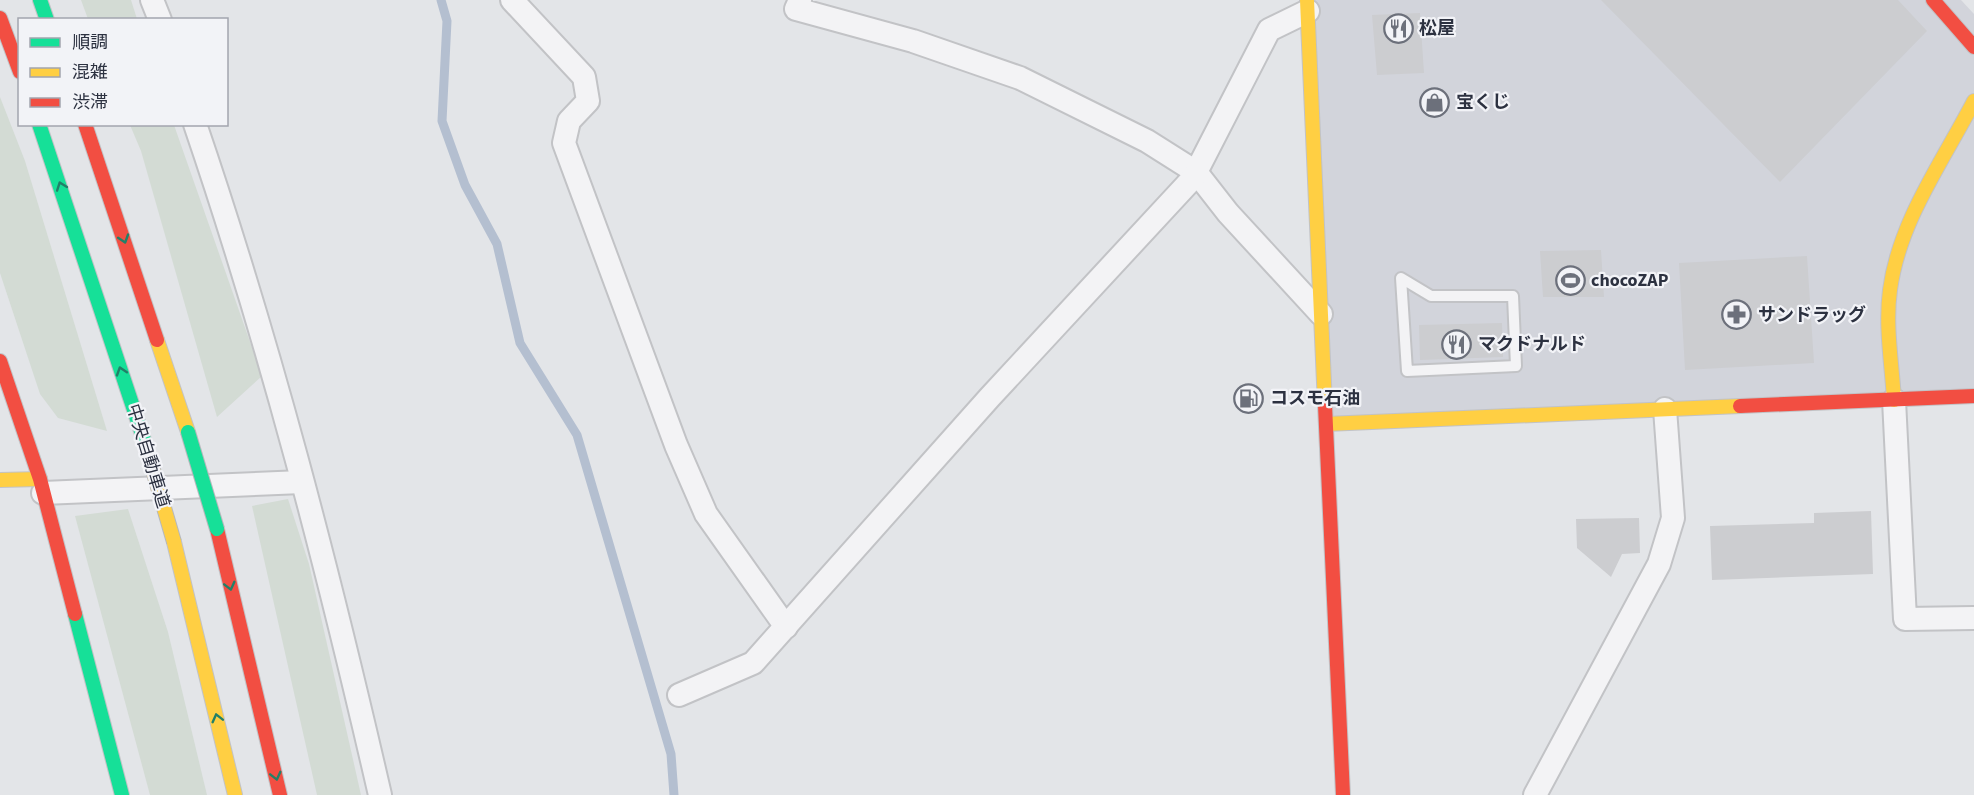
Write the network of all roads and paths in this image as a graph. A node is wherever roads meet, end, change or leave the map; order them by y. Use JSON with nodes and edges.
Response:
{"nodes":[{"id":1,"x":40,"y":0,"type":"edge"},
{"id":2,"x":152,"y":0,"type":"edge"},
{"id":3,"x":512,"y":0,"type":"edge"},
{"id":4,"x":800,"y":0,"type":"edge"},
{"id":5,"x":1933,"y":0,"type":"edge"},
{"id":6,"x":1307,"y":5,"type":"edge"},
{"id":7,"x":0,"y":18,"type":"edge"},
{"id":8,"x":46,"y":18,"type":"edge"},
{"id":9,"x":159,"y":18,"type":"edge"},
{"id":10,"x":1974,"y":47,"type":"edge"},
{"id":11,"x":18,"y":67,"type":"edge"},
{"id":12,"x":1974,"y":101,"type":"edge"},
{"id":13,"x":40,"y":126,"type":"edge"},
{"id":14,"x":86,"y":126,"type":"edge"},
{"id":15,"x":196,"y":126,"type":"edge"},
{"id":16,"x":1196,"y":172,"type":"junction"},
{"id":17,"x":1401,"y":278,"type":"joint"},
{"id":18,"x":1321,"y":314,"type":"junction"},
{"id":19,"x":0,"y":361,"type":"edge"},
{"id":20,"x":1974,"y":396,"type":"edge"},
{"id":21,"x":1894,"y":400,"type":"junction"},
{"id":22,"x":1665,"y":409,"type":"junction"},
{"id":23,"x":1326,"y":424,"type":"junction"},
{"id":24,"x":0,"y":480,"type":"edge"},
{"id":25,"x":302,"y":482,"type":"junction"},
{"id":26,"x":42,"y":486,"type":"junction"},
{"id":27,"x":1974,"y":618,"type":"edge"},
{"id":28,"x":786,"y":627,"type":"junction"},
{"id":29,"x":679,"y":694,"type":"dead end"},
{"id":30,"x":122,"y":795,"type":"edge"},
{"id":31,"x":236,"y":795,"type":"edge"},
{"id":32,"x":280,"y":795,"type":"edge"},
{"id":33,"x":380,"y":795,"type":"edge"},
{"id":34,"x":1342,"y":795,"type":"edge"},
{"id":35,"x":1535,"y":795,"type":"edge"}],
"edges":[{"from":1,"to":8,"type":"main road"},
{"from":2,"to":9,"type":"street"},
{"from":3,"to":28,"type":"street"},
{"from":4,"to":16,"type":"street"},
{"from":5,"to":10,"type":"main road"},
{"from":6,"to":16,"type":"street"},
{"from":6,"to":18,"type":"main road"},
{"from":7,"to":11,"type":"main road"},
{"from":12,"to":21,"type":"main road"},
{"from":31,"to":13,"type":"main road","name":"中央自動車道","one_way":true,"bridge":true},
{"from":14,"to":32,"type":"main road","one_way":true,"bridge":true},
{"from":15,"to":25,"type":"street"},
{"from":16,"to":18,"type":"street"},
{"from":16,"to":28,"type":"street"},
{"from":17,"to":17,"type":"lane"},
{"from":18,"to":23,"type":"main road"},
{"from":19,"to":26,"type":"main road"},
{"from":20,"to":21,"type":"main road"},
{"from":21,"to":22,"type":"main road"},
{"from":21,"to":27,"type":"street"},
{"from":22,"to":23,"type":"main road"},
{"from":22,"to":35,"type":"street"},
{"from":23,"to":34,"type":"main road"},
{"from":24,"to":26,"type":"main road"},
{"from":25,"to":26,"type":"street"},
{"from":25,"to":33,"type":"street"},
{"from":26,"to":30,"type":"main road"},
{"from":28,"to":29,"type":"street"}]}
